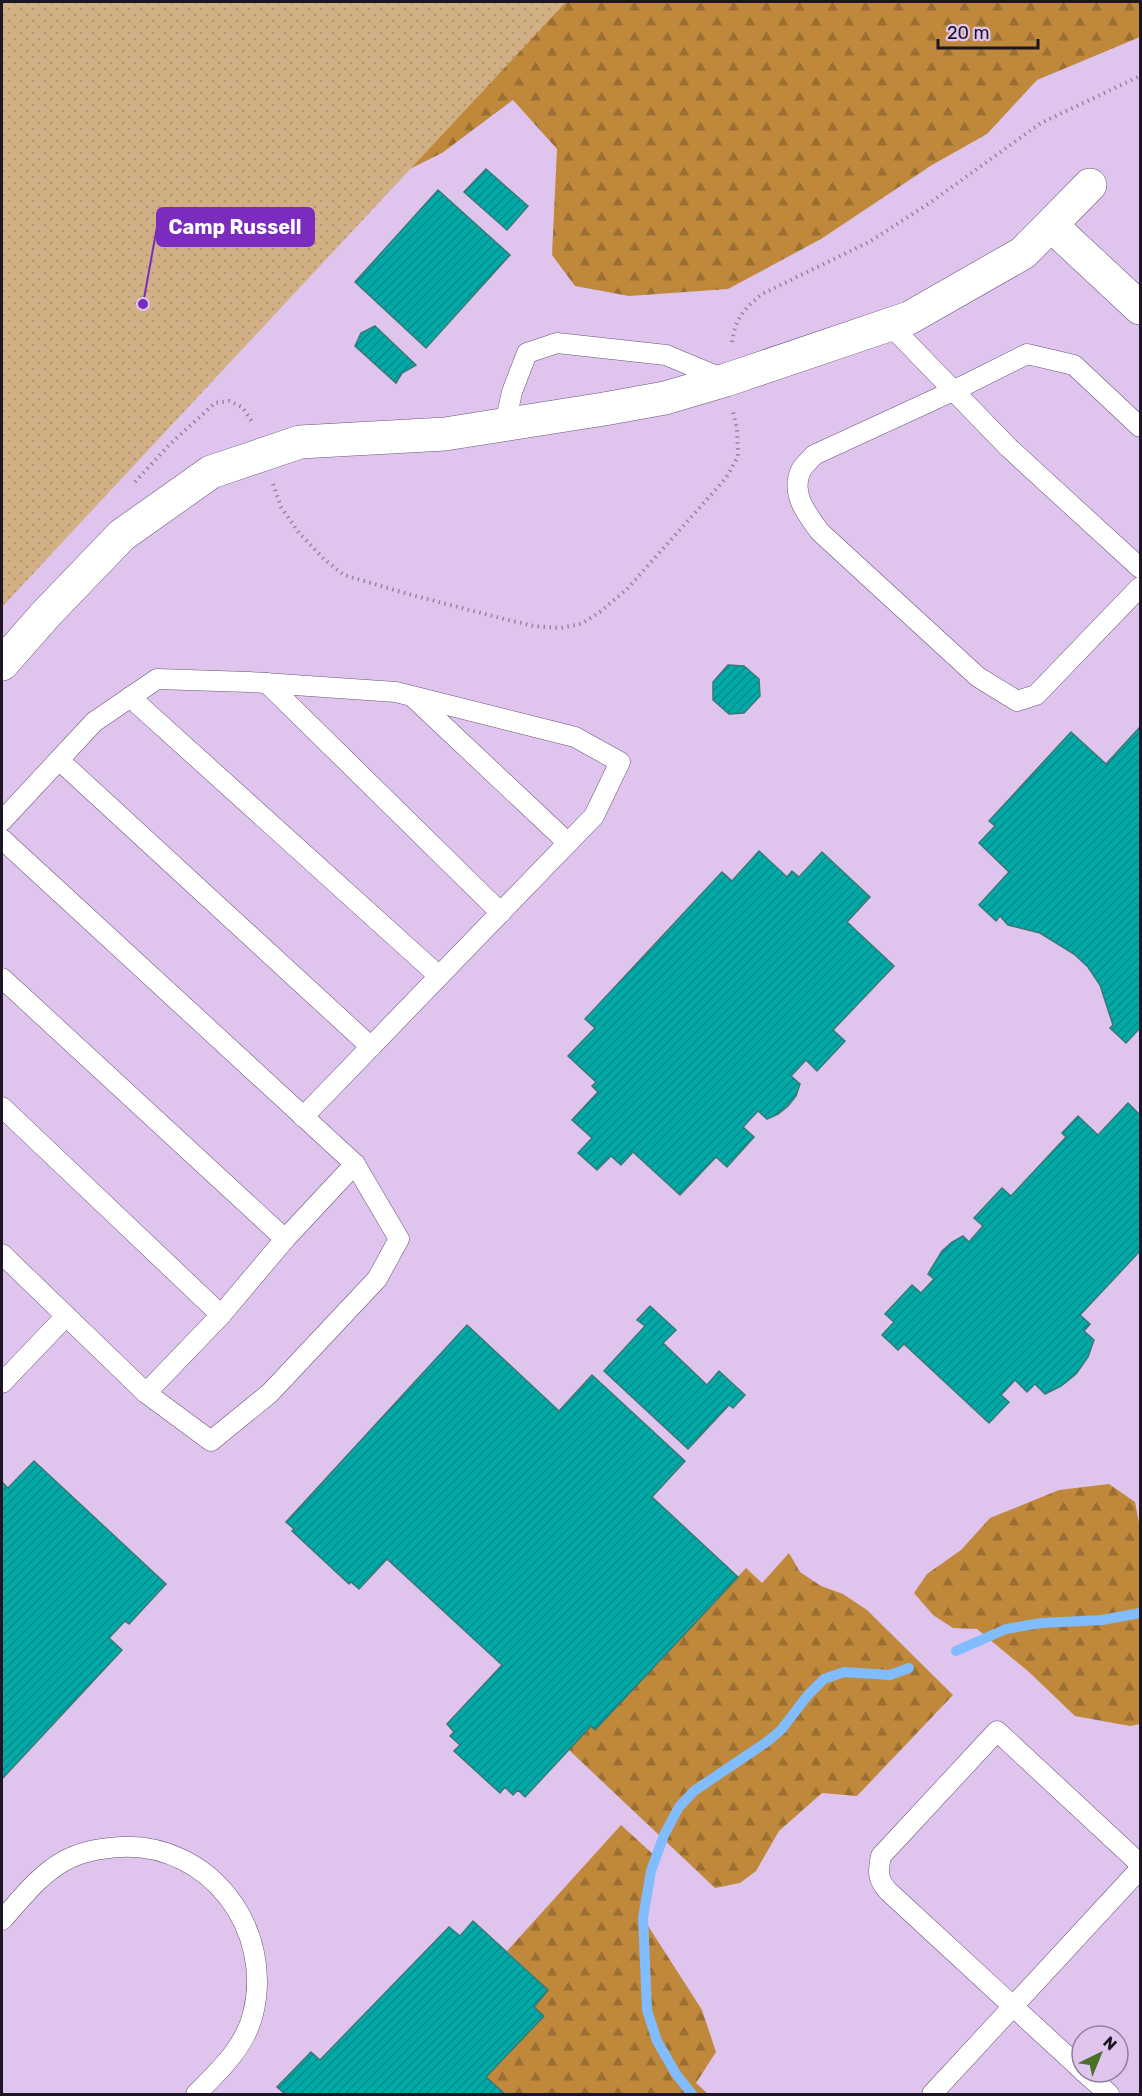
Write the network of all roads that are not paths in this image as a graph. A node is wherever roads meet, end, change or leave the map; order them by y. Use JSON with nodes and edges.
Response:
{"nodes":[{"id":1,"x":1090,"y":185,"type":"dead end"},
{"id":2,"x":1051,"y":225,"type":"junction"},
{"id":3,"x":1140,"y":308,"type":"edge"},
{"id":4,"x":889,"y":324,"type":"junction"},
{"id":5,"x":726,"y":380,"type":"junction"},
{"id":6,"x":954,"y":391,"type":"junction"},
{"id":7,"x":505,"y":424,"type":"junction"},
{"id":8,"x":1140,"y":427,"type":"edge"},
{"id":9,"x":1140,"y":568,"type":"edge"},
{"id":10,"x":1140,"y":587,"type":"edge"},
{"id":11,"x":2,"y":664,"type":"edge"},
{"id":12,"x":267,"y":683,"type":"junction"},
{"id":13,"x":130,"y":697,"type":"junction"},
{"id":14,"x":412,"y":697,"type":"junction"},
{"id":15,"x":59,"y":760,"type":"junction"},
{"id":16,"x":2,"y":821,"type":"edge"},
{"id":17,"x":2,"y":839,"type":"edge"},
{"id":18,"x":568,"y":843,"type":"junction"},
{"id":19,"x":501,"y":913,"type":"junction"},
{"id":20,"x":439,"y":976,"type":"junction"},
{"id":21,"x":2,"y":978,"type":"edge"},
{"id":22,"x":371,"y":1047,"type":"junction"},
{"id":23,"x":2,"y":1107,"type":"edge"},
{"id":24,"x":303,"y":1116,"type":"junction"},
{"id":25,"x":354,"y":1164,"type":"junction"},
{"id":26,"x":285,"y":1239,"type":"junction"},
{"id":27,"x":2,"y":1254,"type":"edge"},
{"id":28,"x":221,"y":1315,"type":"junction"},
{"id":29,"x":66,"y":1316,"type":"junction"},
{"id":30,"x":2,"y":1383,"type":"edge"},
{"id":31,"x":146,"y":1393,"type":"junction"},
{"id":32,"x":1140,"y":1864,"type":"edge"},
{"id":33,"x":1140,"y":1869,"type":"edge"},
{"id":34,"x":2,"y":1920,"type":"edge"},
{"id":35,"x":1013,"y":2007,"type":"junction"},
{"id":36,"x":1070,"y":2059,"type":"edge"},
{"id":37,"x":1098,"y":2084,"type":"edge"},
{"id":38,"x":196,"y":2094,"type":"edge"},
{"id":39,"x":932,"y":2094,"type":"edge"},
{"id":40,"x":1109,"y":2094,"type":"edge"}],
"edges":[{"from":1,"to":2,"type":"street"},
{"from":2,"to":3,"type":"street"},
{"from":2,"to":4,"type":"street"},
{"from":4,"to":5,"type":"street"},
{"from":4,"to":6,"type":"lane"},
{"from":5,"to":7,"type":"street"},
{"from":5,"to":7,"type":"lane"},
{"from":6,"to":8,"type":"lane"},
{"from":6,"to":9,"type":"lane"},
{"from":6,"to":10,"type":"lane"},
{"from":7,"to":11,"type":"street"},
{"from":12,"to":13,"type":"lane"},
{"from":12,"to":14,"type":"lane"},
{"from":12,"to":19,"type":"lane"},
{"from":13,"to":15,"type":"lane"},
{"from":13,"to":20,"type":"lane"},
{"from":14,"to":18,"type":"lane"},
{"from":14,"to":18,"type":"lane"},
{"from":15,"to":16,"type":"lane"},
{"from":15,"to":22,"type":"lane"},
{"from":17,"to":24,"type":"lane"},
{"from":18,"to":19,"type":"lane"},
{"from":19,"to":20,"type":"lane"},
{"from":20,"to":22,"type":"lane"},
{"from":21,"to":26,"type":"lane"},
{"from":22,"to":24,"type":"lane"},
{"from":23,"to":28,"type":"lane"},
{"from":24,"to":25,"type":"lane"},
{"from":25,"to":26,"type":"lane"},
{"from":25,"to":31,"type":"lane"},
{"from":26,"to":28,"type":"lane"},
{"from":27,"to":29,"type":"lane"},
{"from":28,"to":31,"type":"lane"},
{"from":29,"to":30,"type":"lane"},
{"from":29,"to":31,"type":"lane"},
{"from":32,"to":35,"type":"lane"},
{"from":33,"to":35,"type":"lane"},
{"from":34,"to":38,"type":"lane"},
{"from":35,"to":36,"type":"lane"},
{"from":35,"to":39,"type":"lane"},
{"from":37,"to":40,"type":"lane"}]}
